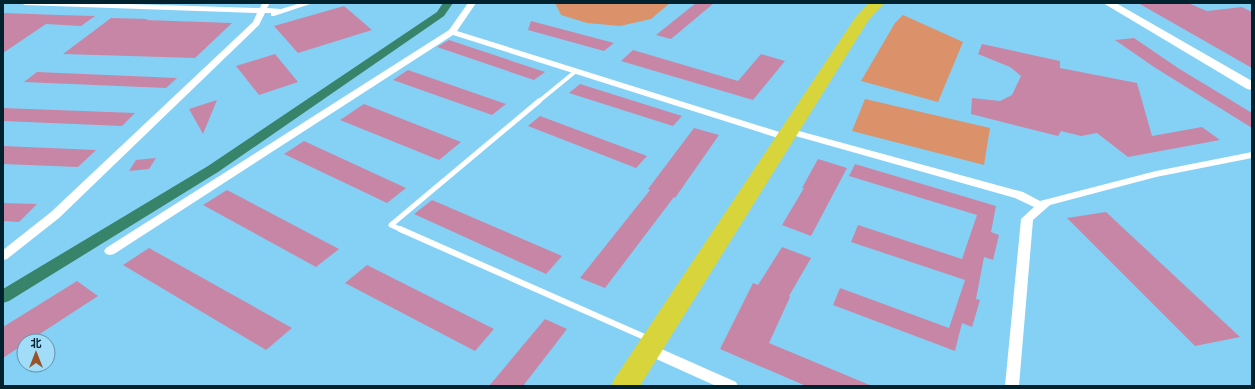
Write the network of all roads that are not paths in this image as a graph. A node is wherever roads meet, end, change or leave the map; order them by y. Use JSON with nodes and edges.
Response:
{"nodes":[{"id":1,"x":25,"y":3,"type":"edge"},
{"id":2,"x":309,"y":3,"type":"edge"},
{"id":3,"x":472,"y":3,"type":"edge"},
{"id":4,"x":877,"y":3,"type":"edge"},
{"id":5,"x":1108,"y":3,"type":"edge"},
{"id":6,"x":90,"y":4,"type":"edge"},
{"id":7,"x":265,"y":7,"type":"edge"},
{"id":8,"x":279,"y":11,"type":"junction"},
{"id":9,"x":256,"y":23,"type":"junction"},
{"id":10,"x":452,"y":32,"type":"junction"},
{"id":11,"x":576,"y":71,"type":"junction"},
{"id":12,"x":1252,"y":86,"type":"edge"},
{"id":13,"x":786,"y":134,"type":"junction"},
{"id":14,"x":1252,"y":156,"type":"edge"},
{"id":15,"x":1041,"y":206,"type":"junction"},
{"id":16,"x":110,"y":251,"type":"dead end"},
{"id":17,"x":3,"y":256,"type":"edge"},
{"id":18,"x":650,"y":345,"type":"junction"},
{"id":19,"x":625,"y":386,"type":"edge"},
{"id":20,"x":731,"y":386,"type":"edge"},
{"id":21,"x":1012,"y":386,"type":"edge"}],
"edges":[{"from":1,"to":6,"type":"street"},
{"from":2,"to":8,"type":"street"},
{"from":3,"to":10,"type":"street"},
{"from":4,"to":13,"type":"highway"},
{"from":5,"to":12,"type":"street"},
{"from":6,"to":7,"type":"street"},
{"from":7,"to":8,"type":"street"},
{"from":7,"to":9,"type":"street"},
{"from":8,"to":9,"type":"street"},
{"from":9,"to":17,"type":"street"},
{"from":10,"to":11,"type":"street"},
{"from":10,"to":16,"type":"street"},
{"from":11,"to":13,"type":"street"},
{"from":11,"to":18,"type":"lane"},
{"from":13,"to":15,"type":"street"},
{"from":13,"to":18,"type":"highway"},
{"from":14,"to":15,"type":"street"},
{"from":15,"to":21,"type":"street"},
{"from":18,"to":19,"type":"highway"},
{"from":18,"to":20,"type":"street"}]}
